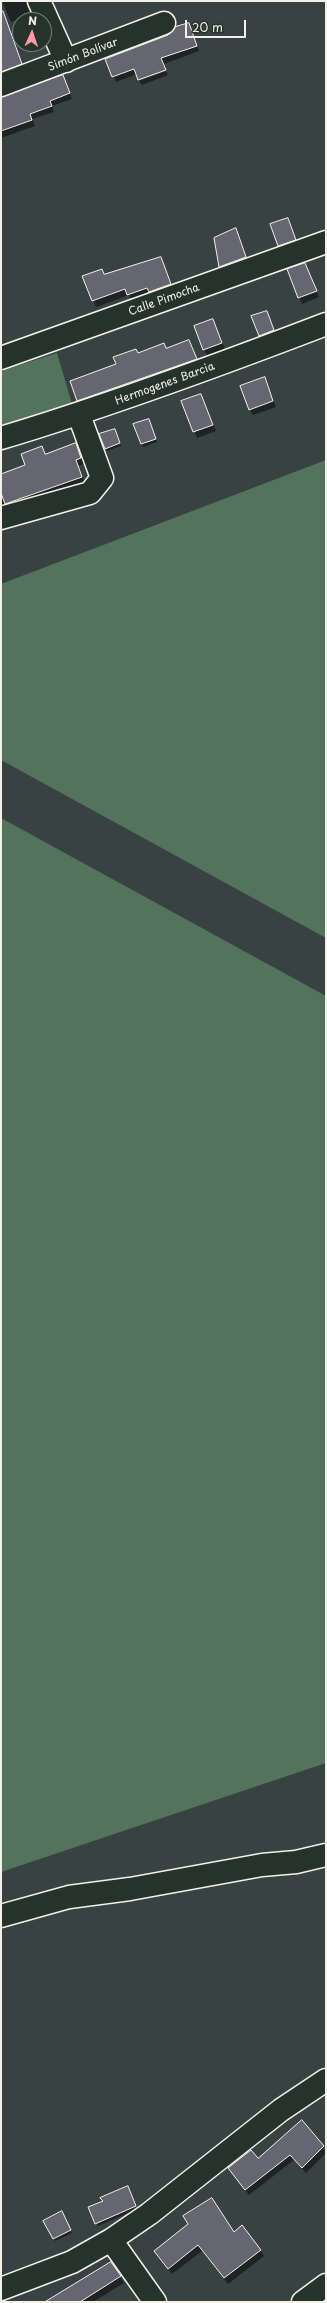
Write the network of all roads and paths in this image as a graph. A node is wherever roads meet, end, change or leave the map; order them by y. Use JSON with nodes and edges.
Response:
{"nodes":[{"id":1,"x":39,"y":1,"type":"edge"},
{"id":2,"x":164,"y":23,"type":"dead end"},
{"id":3,"x":66,"y":61,"type":"junction"},
{"id":4,"x":1,"y":85,"type":"edge"},
{"id":5,"x":326,"y":242,"type":"edge"},
{"id":6,"x":326,"y":324,"type":"edge"},
{"id":7,"x":1,"y":358,"type":"edge"},
{"id":8,"x":79,"y":415,"type":"junction"},
{"id":9,"x":1,"y":438,"type":"edge"},
{"id":10,"x":1,"y":518,"type":"edge"},
{"id":11,"x":326,"y":1855,"type":"edge"},
{"id":12,"x":1,"y":1916,"type":"edge"},
{"id":13,"x":326,"y":2080,"type":"edge"},
{"id":14,"x":111,"y":2240,"type":"junction"},
{"id":15,"x":326,"y":2286,"type":"edge"},
{"id":16,"x":1,"y":2289,"type":"edge"},
{"id":17,"x":155,"y":2302,"type":"edge"},
{"id":18,"x":303,"y":2302,"type":"edge"}],
"edges":[{"from":1,"to":3,"type":"street"},
{"from":2,"to":3,"type":"street","name":"Simón Bolívar"},
{"from":3,"to":4,"type":"street","name":"Simón Bolívar"},
{"from":5,"to":7,"type":"street","name":"Calle Pimocha"},
{"from":6,"to":8,"type":"street","name":"Hermogenes Barcia"},
{"from":8,"to":9,"type":"street","name":"Hermogenes Barcia"},
{"from":8,"to":10,"type":"street"},
{"from":11,"to":12,"type":"street"},
{"from":13,"to":14,"type":"street"},
{"from":14,"to":16,"type":"street"},
{"from":14,"to":17,"type":"street"},
{"from":15,"to":18,"type":"street"}]}
